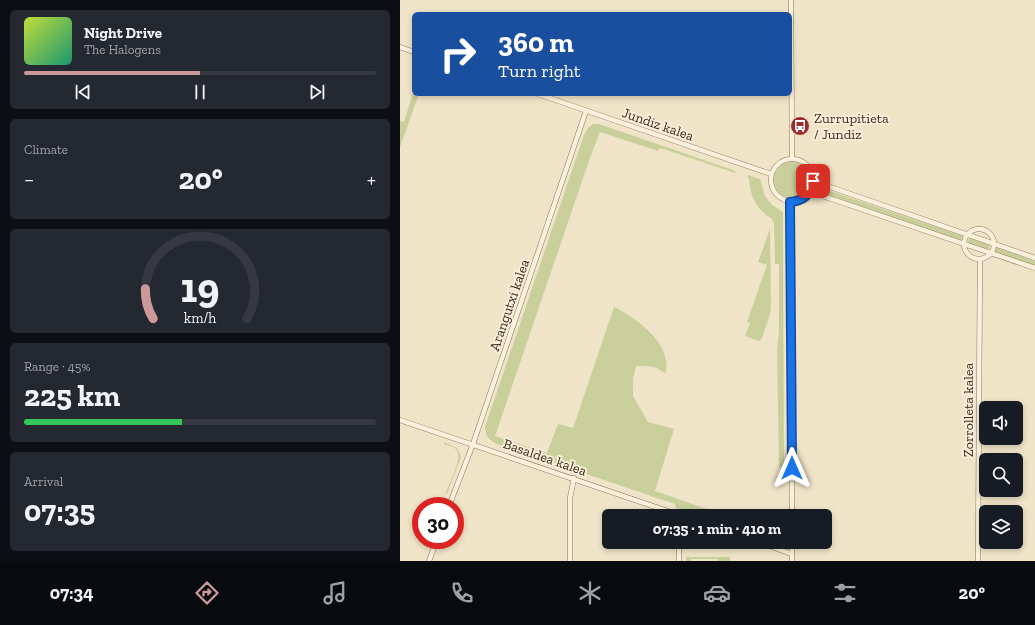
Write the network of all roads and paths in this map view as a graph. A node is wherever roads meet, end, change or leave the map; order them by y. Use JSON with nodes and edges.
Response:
{"nodes":[{"id":1,"x":791,"y":0,"type":"edge"},
{"id":2,"x":791,"y":12,"type":"edge"},
{"id":3,"x":400,"y":47,"type":"edge"},
{"id":4,"x":412,"y":51,"type":"edge"},
{"id":5,"x":544,"y":96,"type":"edge"},
{"id":6,"x":792,"y":96,"type":"edge"},
{"id":7,"x":586,"y":110,"type":"junction"},
{"id":8,"x":792,"y":159,"type":"junction"},
{"id":9,"x":772,"y":174,"type":"junction"},
{"id":10,"x":813,"y":181,"type":"junction"},
{"id":11,"x":809,"y":193,"type":"junction"},
{"id":12,"x":790,"y":202,"type":"junction"},
{"id":13,"x":967,"y":235,"type":"junction"},
{"id":14,"x":964,"y":244,"type":"junction"},
{"id":15,"x":994,"y":244,"type":"junction"},
{"id":16,"x":991,"y":254,"type":"junction"},
{"id":17,"x":1035,"y":258,"type":"edge"},
{"id":18,"x":980,"y":259,"type":"junction"},
{"id":19,"x":1035,"y":268,"type":"edge"},
{"id":20,"x":400,"y":420,"type":"edge"},
{"id":21,"x":473,"y":444,"type":"junction"},
{"id":22,"x":574,"y":478,"type":"junction"},
{"id":23,"x":453,"y":497,"type":"edge"},
{"id":24,"x":662,"y":509,"type":"edge"},
{"id":25,"x":792,"y":509,"type":"edge"},
{"id":26,"x":434,"y":549,"type":"edge"},
{"id":27,"x":679,"y":549,"type":"edge"},
{"id":28,"x":778,"y":549,"type":"edge"},
{"id":29,"x":792,"y":549,"type":"edge"},
{"id":30,"x":792,"y":554,"type":"junction"},
{"id":31,"x":429,"y":561,"type":"edge"},
{"id":32,"x":570,"y":561,"type":"edge"},
{"id":33,"x":679,"y":561,"type":"edge"},
{"id":34,"x":792,"y":561,"type":"edge"},
{"id":35,"x":978,"y":561,"type":"edge"}],
"edges":[{"from":1,"to":2,"type":"street"},
{"from":3,"to":4,"type":"street"},
{"from":5,"to":7,"type":"street","name":"Jundiz kalea"},
{"from":6,"to":8,"type":"street"},
{"from":7,"to":9,"type":"street","name":"Jundiz kalea"},
{"from":7,"to":21,"type":"street","name":"Arangutxi kalea"},
{"from":8,"to":9,"type":"street"},
{"from":8,"to":10,"type":"street"},
{"from":9,"to":12,"type":"street"},
{"from":10,"to":11,"type":"street"},
{"from":10,"to":13,"type":"street"},
{"from":11,"to":12,"type":"street"},
{"from":11,"to":14,"type":"street"},
{"from":12,"to":25,"type":"street"},
{"from":13,"to":14,"type":"street"},
{"from":13,"to":15,"type":"street"},
{"from":13,"to":15,"type":"street"},
{"from":14,"to":16,"type":"street"},
{"from":14,"to":18,"type":"street"},
{"from":15,"to":16,"type":"street"},
{"from":15,"to":17,"type":"street"},
{"from":16,"to":18,"type":"street"},
{"from":16,"to":19,"type":"street"},
{"from":18,"to":35,"type":"street","name":"Zorrolleta kalea"},
{"from":20,"to":21,"type":"street","name":"Basaldea kalea"},
{"from":21,"to":22,"type":"street","name":"Basaldea kalea"},
{"from":21,"to":23,"type":"street","name":"Arangutxi kalea"},
{"from":22,"to":24,"type":"street","name":"Basaldea kalea"},
{"from":22,"to":32,"type":"street"},
{"from":26,"to":31,"type":"street"},
{"from":27,"to":33,"type":"street"},
{"from":28,"to":30,"type":"street"},
{"from":29,"to":30,"type":"street"},
{"from":30,"to":34,"type":"street"}]}
